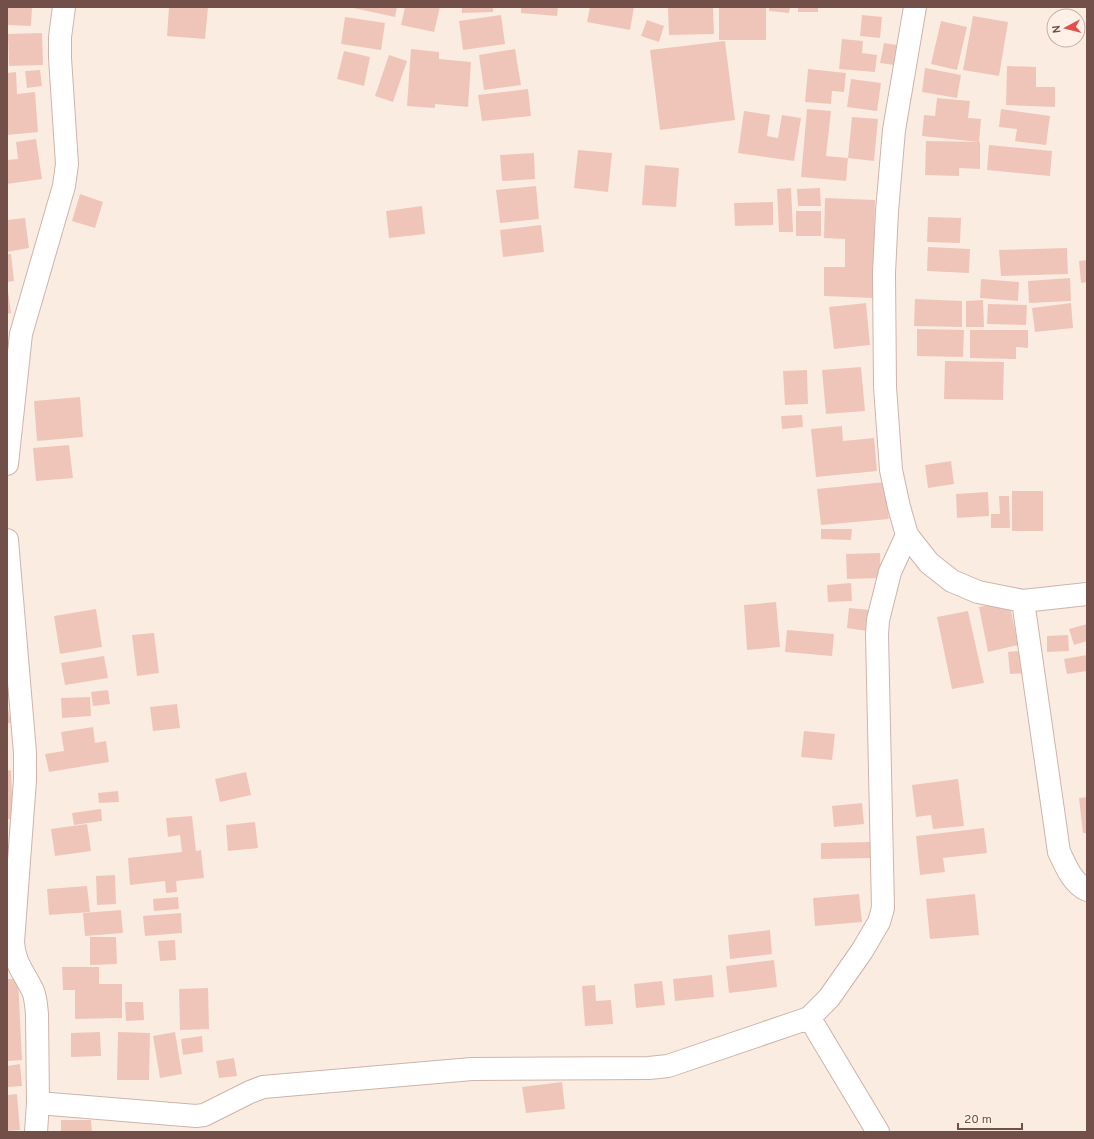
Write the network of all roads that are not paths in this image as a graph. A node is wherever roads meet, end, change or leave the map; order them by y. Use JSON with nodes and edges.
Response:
{"nodes":[{"id":1,"x":64,"y":7,"type":"edge"},
{"id":2,"x":915,"y":7,"type":"edge"},
{"id":3,"x":7,"y":464,"type":"edge"},
{"id":4,"x":907,"y":535,"type":"junction"},
{"id":5,"x":7,"y":540,"type":"edge"},
{"id":6,"x":1087,"y":594,"type":"edge"},
{"id":7,"x":1023,"y":601,"type":"junction"},
{"id":8,"x":1087,"y":890,"type":"edge"},
{"id":9,"x":809,"y":1018,"type":"junction"},
{"id":10,"x":38,"y":1103,"type":"junction"},
{"id":11,"x":36,"y":1132,"type":"edge"},
{"id":12,"x":878,"y":1132,"type":"edge"}],
"edges":[{"from":1,"to":3,"type":"street"},
{"from":2,"to":4,"type":"street"},
{"from":4,"to":7,"type":"street"},
{"from":4,"to":9,"type":"street"},
{"from":5,"to":10,"type":"street"},
{"from":6,"to":7,"type":"street"},
{"from":7,"to":8,"type":"street"},
{"from":9,"to":10,"type":"street"},
{"from":9,"to":12,"type":"street"},
{"from":10,"to":11,"type":"street"}]}
